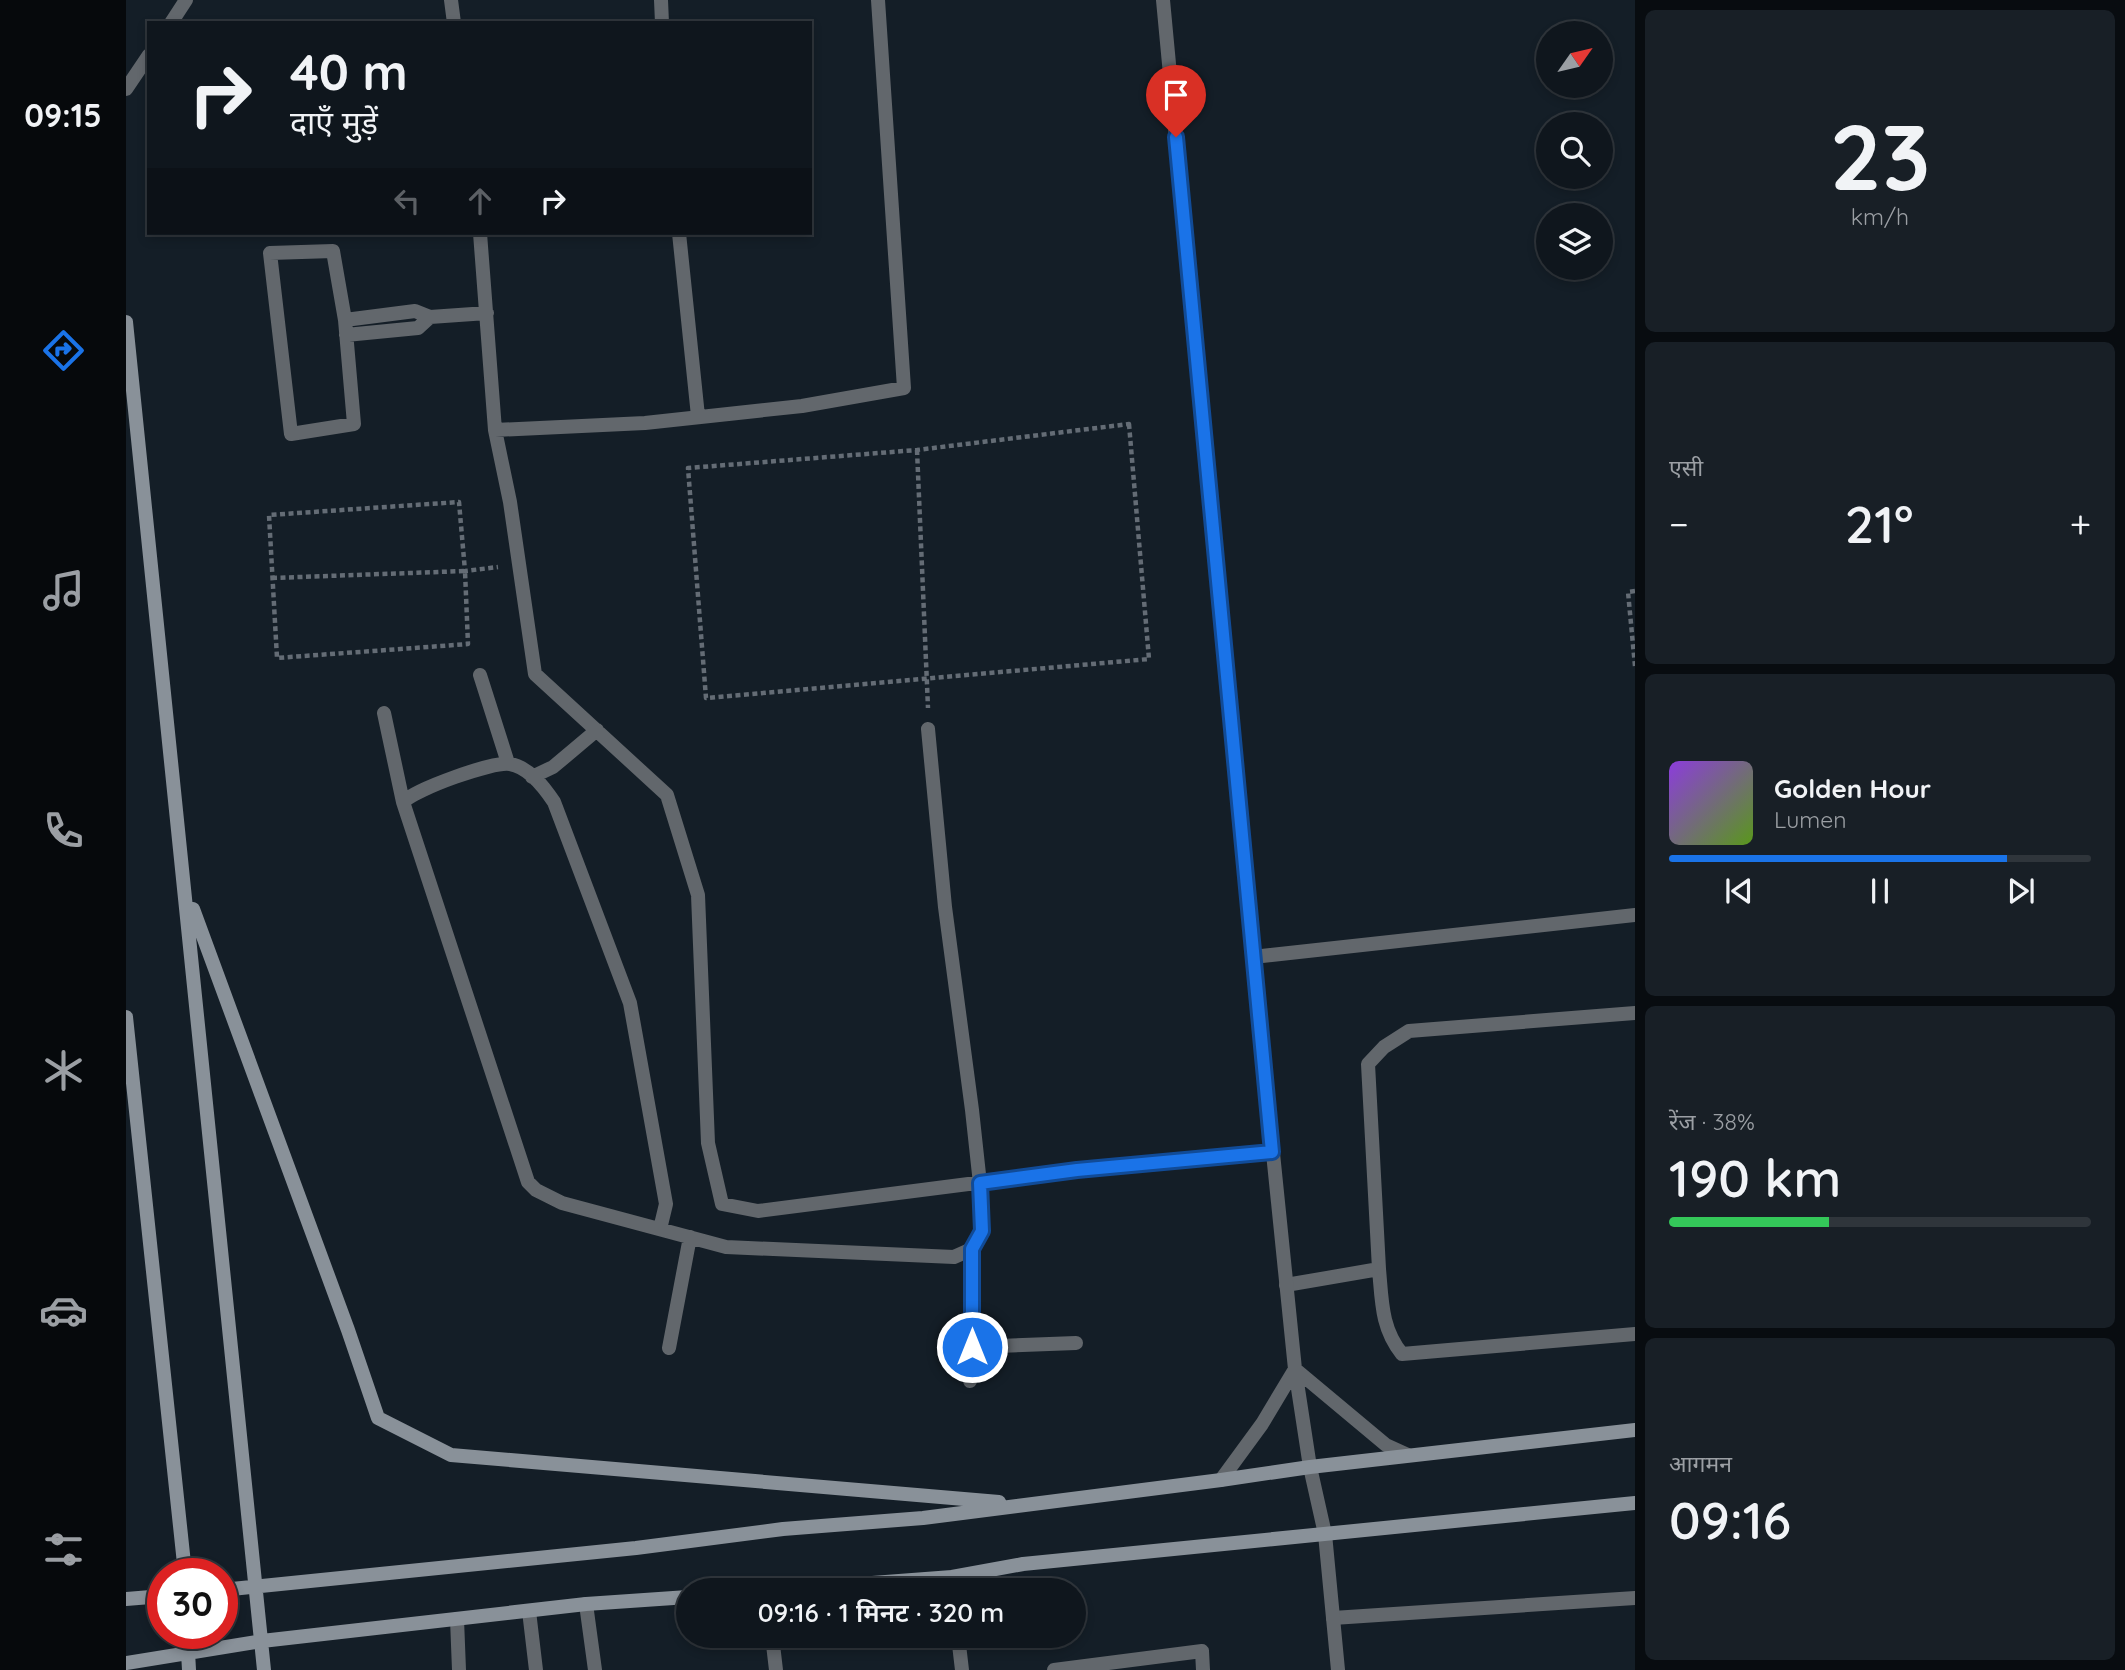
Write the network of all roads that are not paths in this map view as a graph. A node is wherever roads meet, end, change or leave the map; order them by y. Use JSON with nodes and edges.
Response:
{"nodes":[{"id":1,"x":186,"y":0,"type":"edge"},
{"id":2,"x":451,"y":0,"type":"edge"},
{"id":3,"x":661,"y":0,"type":"edge"},
{"id":4,"x":878,"y":0,"type":"edge"},
{"id":5,"x":1163,"y":0,"type":"edge"},
{"id":6,"x":172,"y":21,"type":"edge"},
{"id":7,"x":454,"y":21,"type":"edge"},
{"id":8,"x":662,"y":21,"type":"edge"},
{"id":9,"x":147,"y":58,"type":"edge"},
{"id":10,"x":126,"y":89,"type":"edge"},
{"id":11,"x":480,"y":235,"type":"edge"},
{"id":12,"x":679,"y":235,"type":"edge"},
{"id":13,"x":487,"y":313,"type":"junction"},
{"id":14,"x":430,"y":317,"type":"junction"},
{"id":15,"x":345,"y":320,"type":"junction"},
{"id":16,"x":126,"y":322,"type":"edge"},
{"id":17,"x":346,"y":335,"type":"junction"},
{"id":18,"x":698,"y":416,"type":"junction"},
{"id":19,"x":495,"y":430,"type":"junction"},
{"id":20,"x":480,"y":675,"type":"dead end"},
{"id":21,"x":384,"y":713,"type":"dead end"},
{"id":22,"x":928,"y":729,"type":"dead end"},
{"id":23,"x":597,"y":730,"type":"junction"},
{"id":24,"x":508,"y":763,"type":"junction"},
{"id":25,"x":532,"y":776,"type":"junction"},
{"id":26,"x":403,"y":802,"type":"junction"},
{"id":27,"x":186,"y":888,"type":"junction"},
{"id":28,"x":1635,"y":915,"type":"edge"},
{"id":29,"x":1253,"y":957,"type":"junction"},
{"id":30,"x":1635,"y":1013,"type":"edge"},
{"id":31,"x":126,"y":1017,"type":"edge"},
{"id":32,"x":1272,"y":1152,"type":"junction"},
{"id":33,"x":980,"y":1183,"type":"junction"},
{"id":34,"x":660,"y":1229,"type":"junction"},
{"id":35,"x":690,"y":1237,"type":"junction"},
{"id":36,"x":972,"y":1249,"type":"junction"},
{"id":37,"x":1379,"y":1269,"type":"junction"},
{"id":38,"x":1286,"y":1285,"type":"junction"},
{"id":39,"x":1635,"y":1334,"type":"edge"},
{"id":40,"x":1076,"y":1343,"type":"dead end"},
{"id":41,"x":972,"y":1347,"type":"junction"},
{"id":42,"x":669,"y":1348,"type":"dead end"},
{"id":43,"x":1295,"y":1369,"type":"junction"},
{"id":44,"x":970,"y":1381,"type":"dead end"},
{"id":45,"x":1635,"y":1430,"type":"edge"},
{"id":46,"x":1408,"y":1455,"type":"junction"},
{"id":47,"x":1310,"y":1467,"type":"junction"},
{"id":48,"x":1221,"y":1480,"type":"junction"},
{"id":49,"x":1635,"y":1503,"type":"edge"},
{"id":50,"x":1029,"y":1504,"type":"junction"},
{"id":51,"x":1325,"y":1534,"type":"junction"},
{"id":52,"x":183,"y":1558,"type":"edge"},
{"id":53,"x":974,"y":1578,"type":"edge"},
{"id":54,"x":257,"y":1586,"type":"junction"},
{"id":55,"x":238,"y":1588,"type":"edge"},
{"id":56,"x":147,"y":1597,"type":"edge"},
{"id":57,"x":676,"y":1598,"type":"edge"},
{"id":58,"x":1635,"y":1598,"type":"edge"},
{"id":59,"x":126,"y":1599,"type":"edge"},
{"id":60,"x":586,"y":1604,"type":"junction"},
{"id":61,"x":529,"y":1611,"type":"junction"},
{"id":62,"x":1333,"y":1618,"type":"junction"},
{"id":63,"x":457,"y":1619,"type":"junction"},
{"id":64,"x":262,"y":1641,"type":"junction"},
{"id":65,"x":773,"y":1648,"type":"edge"},
{"id":66,"x":959,"y":1648,"type":"edge"},
{"id":67,"x":187,"y":1649,"type":"edge"},
{"id":68,"x":187,"y":1654,"type":"junction"},
{"id":69,"x":126,"y":1663,"type":"edge"},
{"id":70,"x":189,"y":1670,"type":"edge"},
{"id":71,"x":264,"y":1670,"type":"edge"},
{"id":72,"x":459,"y":1670,"type":"edge"},
{"id":73,"x":536,"y":1670,"type":"edge"},
{"id":74,"x":595,"y":1670,"type":"edge"},
{"id":75,"x":776,"y":1670,"type":"edge"},
{"id":76,"x":962,"y":1670,"type":"edge"},
{"id":77,"x":1054,"y":1670,"type":"edge"},
{"id":78,"x":1203,"y":1670,"type":"edge"},
{"id":79,"x":1338,"y":1670,"type":"edge"}],
"edges":[{"from":1,"to":6,"type":"street"},
{"from":2,"to":7,"type":"street"},
{"from":3,"to":8,"type":"street"},
{"from":4,"to":18,"type":"street"},
{"from":5,"to":29,"type":"street"},
{"from":9,"to":10,"type":"street"},
{"from":11,"to":13,"type":"street"},
{"from":12,"to":18,"type":"street"},
{"from":13,"to":14,"type":"street"},
{"from":13,"to":19,"type":"street"},
{"from":14,"to":15,"type":"street"},
{"from":14,"to":17,"type":"street"},
{"from":15,"to":17,"type":"street"},
{"from":15,"to":17,"type":"street"},
{"from":16,"to":27,"type":"main road"},
{"from":18,"to":19,"type":"street"},
{"from":19,"to":23,"type":"street"},
{"from":20,"to":24,"type":"street"},
{"from":21,"to":26,"type":"street"},
{"from":22,"to":33,"type":"street"},
{"from":23,"to":25,"type":"street"},
{"from":23,"to":33,"type":"street"},
{"from":24,"to":25,"type":"street"},
{"from":24,"to":26,"type":"street"},
{"from":25,"to":34,"type":"street"},
{"from":26,"to":34,"type":"street"},
{"from":27,"to":50,"type":"main road"},
{"from":27,"to":54,"type":"main road"},
{"from":28,"to":29,"type":"street"},
{"from":29,"to":32,"type":"street"},
{"from":30,"to":37,"type":"street"},
{"from":31,"to":52,"type":"main road"},
{"from":32,"to":33,"type":"street"},
{"from":32,"to":38,"type":"street"},
{"from":33,"to":36,"type":"street"},
{"from":34,"to":35,"type":"street"},
{"from":35,"to":36,"type":"street"},
{"from":35,"to":42,"type":"street"},
{"from":36,"to":41,"type":"street"},
{"from":37,"to":38,"type":"street"},
{"from":37,"to":39,"type":"street"},
{"from":38,"to":43,"type":"street"},
{"from":40,"to":41,"type":"street"},
{"from":41,"to":44,"type":"street"},
{"from":43,"to":46,"type":"street"},
{"from":43,"to":47,"type":"street"},
{"from":43,"to":48,"type":"street"},
{"from":45,"to":46,"type":"main road"},
{"from":46,"to":47,"type":"main road"},
{"from":47,"to":48,"type":"main road"},
{"from":47,"to":51,"type":"street"},
{"from":48,"to":50,"type":"main road"},
{"from":49,"to":51,"type":"main road"},
{"from":50,"to":54,"type":"main road"},
{"from":51,"to":53,"type":"main road"},
{"from":51,"to":62,"type":"street"},
{"from":54,"to":55,"type":"main road"},
{"from":54,"to":64,"type":"main road"},
{"from":56,"to":59,"type":"main road"},
{"from":57,"to":60,"type":"main road"},
{"from":58,"to":62,"type":"street"},
{"from":60,"to":61,"type":"main road"},
{"from":60,"to":74,"type":"street"},
{"from":61,"to":63,"type":"main road"},
{"from":61,"to":73,"type":"street"},
{"from":62,"to":79,"type":"street"},
{"from":63,"to":64,"type":"main road"},
{"from":63,"to":72,"type":"street"},
{"from":64,"to":68,"type":"main road"},
{"from":64,"to":71,"type":"main road"},
{"from":65,"to":75,"type":"street"},
{"from":66,"to":76,"type":"street"},
{"from":67,"to":68,"type":"main road"},
{"from":68,"to":69,"type":"main road"},
{"from":68,"to":70,"type":"main road"},
{"from":77,"to":78,"type":"street"}]}
